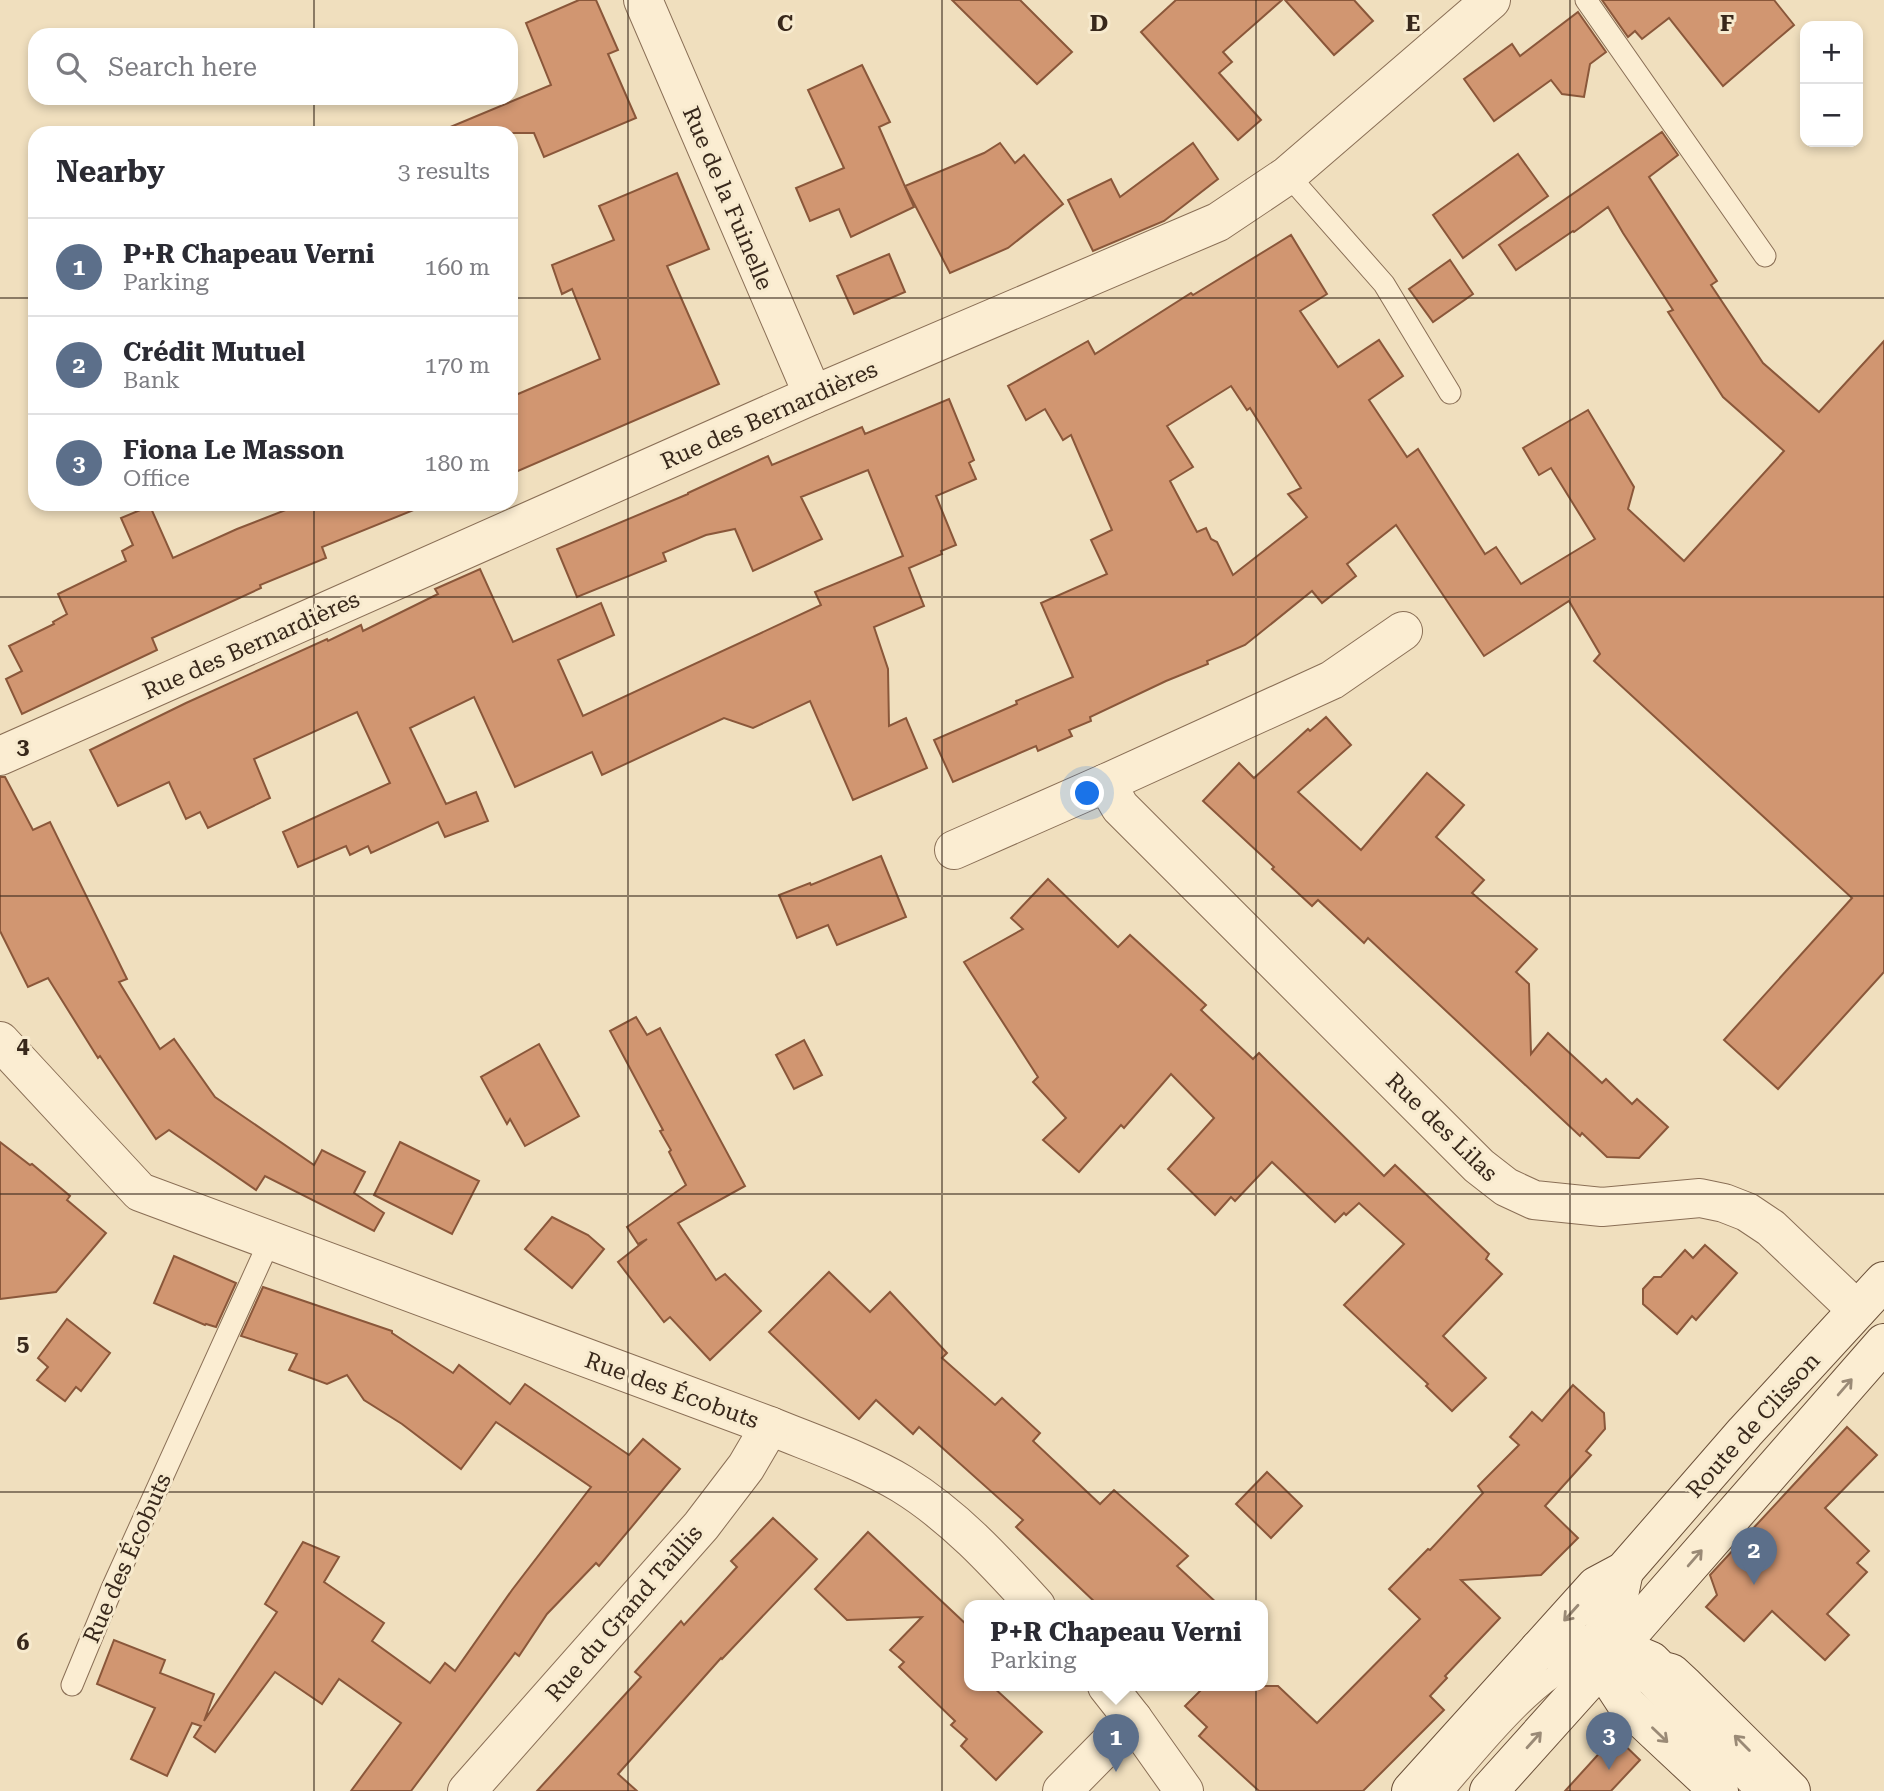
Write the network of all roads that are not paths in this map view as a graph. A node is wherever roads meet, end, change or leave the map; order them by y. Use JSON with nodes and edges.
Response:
{"nodes":[{"id":1,"x":643,"y":0,"type":"edge"},
{"id":2,"x":1491,"y":0,"type":"edge"},
{"id":3,"x":1586,"y":0,"type":"edge"},
{"id":4,"x":1288,"y":175,"type":"junction"},
{"id":5,"x":1765,"y":256,"type":"dead end"},
{"id":6,"x":1450,"y":393,"type":"dead end"},
{"id":7,"x":813,"y":395,"type":"junction"},
{"id":8,"x":1403,"y":631,"type":"dead end"},
{"id":9,"x":0,"y":756,"type":"edge"},
{"id":10,"x":1106,"y":783,"type":"junction"},
{"id":11,"x":954,"y":850,"type":"dead end"},
{"id":12,"x":0,"y":1041,"type":"edge"},
{"id":13,"x":270,"y":1240,"type":"junction"},
{"id":14,"x":1884,"y":1281,"type":"edge"},
{"id":15,"x":1857,"y":1310,"type":"junction"},
{"id":16,"x":1884,"y":1343,"type":"edge"},
{"id":17,"x":769,"y":1426,"type":"junction"},
{"id":18,"x":1624,"y":1570,"type":"junction"},
{"id":19,"x":1662,"y":1596,"type":"junction"},
{"id":20,"x":1030,"y":1600,"type":"edge"},
{"id":21,"x":1539,"y":1649,"type":"junction"},
{"id":22,"x":1607,"y":1654,"type":"junction"},
{"id":23,"x":1671,"y":1673,"type":"junction"},
{"id":24,"x":72,"y":1685,"type":"dead end"},
{"id":25,"x":1111,"y":1691,"type":"edge"},
{"id":26,"x":1627,"y":1705,"type":"junction"},
{"id":27,"x":1562,"y":1709,"type":"junction"},
{"id":28,"x":1133,"y":1719,"type":"junction"},
{"id":29,"x":467,"y":1791,"type":"edge"},
{"id":30,"x":1062,"y":1791,"type":"edge"},
{"id":31,"x":1184,"y":1791,"type":"edge"},
{"id":32,"x":1412,"y":1791,"type":"edge"},
{"id":33,"x":1443,"y":1791,"type":"edge"},
{"id":34,"x":1489,"y":1791,"type":"edge"},
{"id":35,"x":1719,"y":1791,"type":"edge"},
{"id":36,"x":1756,"y":1791,"type":"edge"},
{"id":37,"x":1791,"y":1791,"type":"edge"}],
"edges":[{"from":1,"to":7,"type":"street","name":"Rue de la Fuinelle"},
{"from":2,"to":4,"type":"street","name":"Rue des Bernardières"},
{"from":3,"to":5,"type":"lane"},
{"from":4,"to":6,"type":"lane"},
{"from":4,"to":7,"type":"street","name":"Rue des Bernardières"},
{"from":7,"to":9,"type":"street","name":"Rue des Bernardières"},
{"from":8,"to":10,"type":"street"},
{"from":10,"to":11,"type":"street"},
{"from":10,"to":15,"type":"street","name":"Rue des Lilas"},
{"from":12,"to":13,"type":"street","name":"Rue des Écobuts"},
{"from":13,"to":17,"type":"street","name":"Rue des Écobuts"},
{"from":13,"to":24,"type":"lane","name":"Rue des Écobuts"},
{"from":14,"to":15,"type":"street","name":"Route de Clisson"},
{"from":15,"to":18,"type":"street","name":"Route de Clisson"},
{"from":19,"to":16,"type":"street","name":"Route de Clisson","one_way":true},
{"from":17,"to":20,"type":"street","name":"Rue des Écobuts"},
{"from":17,"to":29,"type":"street","name":"Rue du Grand Taillis"},
{"from":18,"to":21,"type":"street","name":"Route de Clisson","one_way":true},
{"from":18,"to":22,"type":"street","name":"Route de Clisson"},
{"from":19,"to":22,"type":"street","name":"Route de Clisson"},
{"from":19,"to":23,"type":"street"},
{"from":21,"to":22,"type":"street"},
{"from":21,"to":32,"type":"street","name":"Route de Clisson"},
{"from":22,"to":23,"type":"street"},
{"from":22,"to":26,"type":"street"},
{"from":22,"to":27,"type":"street","name":"Route de Clisson"},
{"from":22,"to":33,"type":"lane"},
{"from":22,"to":36,"type":"lane"},
{"from":37,"to":23,"type":"street","one_way":true},
{"from":25,"to":28,"type":"street"},
{"from":26,"to":27,"type":"street"},
{"from":26,"to":35,"type":"street","one_way":true},
{"from":34,"to":27,"type":"street","name":"Route de Clisson","one_way":true},
{"from":28,"to":30,"type":"street"},
{"from":28,"to":31,"type":"street"}]}
